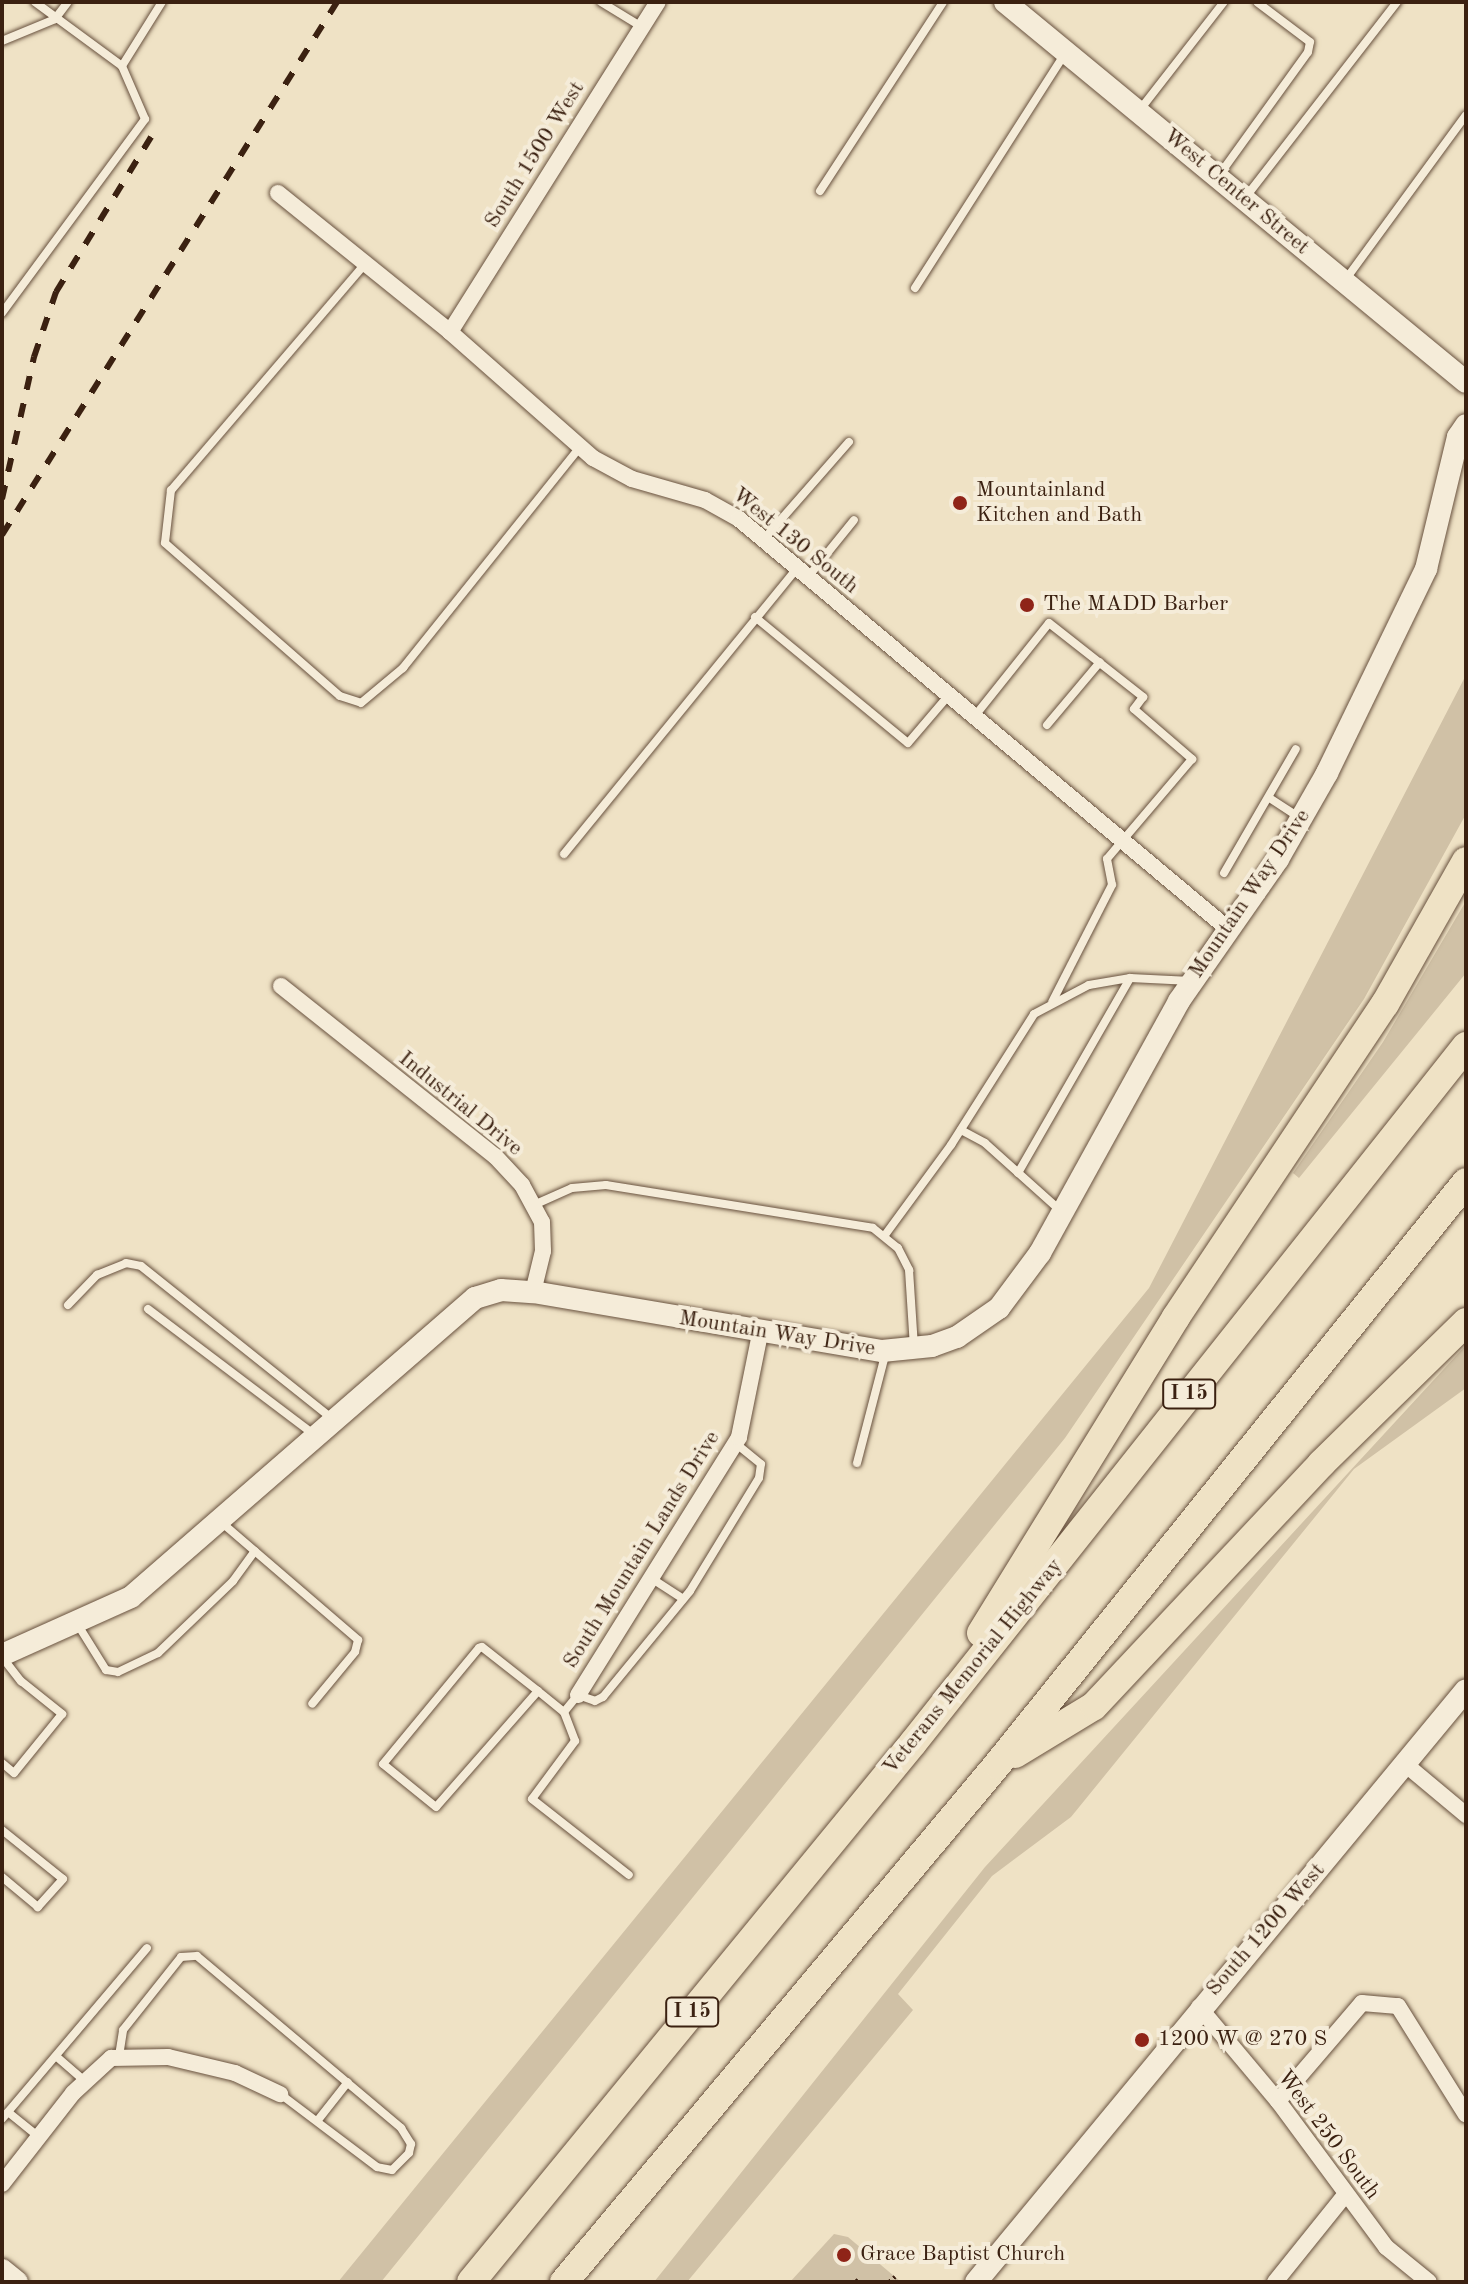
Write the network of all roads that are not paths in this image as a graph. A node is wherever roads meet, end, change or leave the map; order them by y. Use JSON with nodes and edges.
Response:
{"nodes":[{"id":1,"x":35,"y":2,"type":"edge"},
{"id":2,"x":68,"y":2,"type":"edge"},
{"id":3,"x":162,"y":2,"type":"edge"},
{"id":4,"x":601,"y":2,"type":"edge"},
{"id":5,"x":658,"y":2,"type":"edge"},
{"id":6,"x":943,"y":2,"type":"edge"},
{"id":7,"x":1005,"y":2,"type":"edge"},
{"id":8,"x":1224,"y":2,"type":"edge"},
{"id":9,"x":1257,"y":2,"type":"edge"},
{"id":10,"x":1397,"y":2,"type":"edge"},
{"id":11,"x":55,"y":19,"type":"junction"},
{"id":12,"x":642,"y":27,"type":"junction"},
{"id":13,"x":2,"y":41,"type":"edge"},
{"id":14,"x":1066,"y":52,"type":"junction"},
{"id":15,"x":122,"y":66,"type":"junction"},
{"id":16,"x":1138,"y":111,"type":"junction"},
{"id":17,"x":1466,"y":115,"type":"edge"},
{"id":18,"x":1218,"y":177,"type":"junction"},
{"id":19,"x":820,"y":191,"type":"dead end"},
{"id":20,"x":278,"y":193,"type":"dead end"},
{"id":21,"x":1244,"y":199,"type":"junction"},
{"id":22,"x":365,"y":264,"type":"junction"},
{"id":23,"x":1345,"y":281,"type":"junction"},
{"id":24,"x":915,"y":288,"type":"dead end"},
{"id":25,"x":2,"y":313,"type":"edge"},
{"id":26,"x":450,"y":332,"type":"junction"},
{"id":27,"x":1466,"y":382,"type":"edge"},
{"id":28,"x":1466,"y":425,"type":"edge"},
{"id":29,"x":849,"y":442,"type":"dead end"},
{"id":30,"x":580,"y":447,"type":"junction"},
{"id":31,"x":854,"y":520,"type":"dead end"},
{"id":32,"x":763,"y":540,"type":"junction"},
{"id":33,"x":802,"y":573,"type":"junction"},
{"id":34,"x":755,"y":617,"type":"junction"},
{"id":35,"x":1100,"y":662,"type":"junction"},
{"id":36,"x":948,"y":696,"type":"junction"},
{"id":37,"x":973,"y":717,"type":"junction"},
{"id":38,"x":1047,"y":725,"type":"dead end"},
{"id":39,"x":1296,"y":749,"type":"dead end"},
{"id":40,"x":1271,"y":799,"type":"junction"},
{"id":41,"x":1302,"y":819,"type":"junction"},
{"id":42,"x":1120,"y":840,"type":"junction"},
{"id":43,"x":564,"y":854,"type":"dead end"},
{"id":44,"x":1466,"y":861,"type":"edge"},
{"id":45,"x":1224,"y":873,"type":"dead end"},
{"id":46,"x":1228,"y":929,"type":"junction"},
{"id":47,"x":1130,"y":978,"type":"junction"},
{"id":48,"x":1191,"y":981,"type":"junction"},
{"id":49,"x":281,"y":986,"type":"dead end"},
{"id":50,"x":1052,"y":1002,"type":"junction"},
{"id":51,"x":1466,"y":1046,"type":"edge"},
{"id":52,"x":961,"y":1130,"type":"junction"},
{"id":53,"x":1018,"y":1173,"type":"junction"},
{"id":54,"x":1466,"y":1182,"type":"edge"},
{"id":55,"x":536,"y":1204,"type":"junction"},
{"id":56,"x":1062,"y":1212,"type":"junction"},
{"id":57,"x":885,"y":1235,"type":"junction"},
{"id":58,"x":533,"y":1292,"type":"junction"},
{"id":59,"x":68,"y":1305,"type":"dead end"},
{"id":60,"x":148,"y":1309,"type":"dead end"},
{"id":61,"x":1466,"y":1322,"type":"edge"},
{"id":62,"x":760,"y":1334,"type":"junction"},
{"id":63,"x":914,"y":1349,"type":"junction"},
{"id":64,"x":886,"y":1351,"type":"junction"},
{"id":65,"x":334,"y":1420,"type":"junction"},
{"id":66,"x":317,"y":1436,"type":"junction"},
{"id":67,"x":735,"y":1443,"type":"junction"},
{"id":68,"x":857,"y":1463,"type":"dead end"},
{"id":69,"x":221,"y":1521,"type":"junction"},
{"id":70,"x":255,"y":1551,"type":"junction"},
{"id":71,"x":651,"y":1578,"type":"junction"},
{"id":72,"x":683,"y":1599,"type":"junction"},
{"id":73,"x":78,"y":1625,"type":"junction"},
{"id":74,"x":2,"y":1656,"type":"edge"},
{"id":75,"x":1466,"y":1690,"type":"edge"},
{"id":76,"x":538,"y":1691,"type":"junction"},
{"id":77,"x":578,"y":1695,"type":"junction"},
{"id":78,"x":312,"y":1704,"type":"dead end"},
{"id":79,"x":564,"y":1712,"type":"junction"},
{"id":80,"x":913,"y":1743,"type":"junction"},
{"id":81,"x":2,"y":1763,"type":"edge"},
{"id":82,"x":1405,"y":1764,"type":"junction"},
{"id":83,"x":997,"y":1765,"type":"junction"},
{"id":84,"x":1466,"y":1815,"type":"edge"},
{"id":85,"x":2,"y":1830,"type":"edge"},
{"id":86,"x":629,"y":1875,"type":"dead end"},
{"id":87,"x":2,"y":1877,"type":"edge"},
{"id":88,"x":147,"y":1948,"type":"dead end"},
{"id":89,"x":1199,"y":2007,"type":"junction"},
{"id":90,"x":119,"y":2056,"type":"junction"},
{"id":91,"x":57,"y":2057,"type":"junction"},
{"id":92,"x":85,"y":2081,"type":"junction"},
{"id":93,"x":348,"y":2082,"type":"junction"},
{"id":94,"x":280,"y":2094,"type":"joint"},
{"id":95,"x":1278,"y":2101,"type":"junction"},
{"id":96,"x":1466,"y":2115,"type":"edge"},
{"id":97,"x":5,"y":2116,"type":"edge"},
{"id":98,"x":318,"y":2120,"type":"junction"},
{"id":99,"x":39,"y":2137,"type":"junction"},
{"id":100,"x":2,"y":2184,"type":"edge"},
{"id":101,"x":1345,"y":2195,"type":"junction"},
{"id":102,"x":2,"y":2270,"type":"edge"},
{"id":103,"x":17,"y":2282,"type":"edge"},
{"id":104,"x":471,"y":2282,"type":"edge"},
{"id":105,"x":564,"y":2282,"type":"edge"},
{"id":106,"x":976,"y":2282,"type":"edge"},
{"id":107,"x":1275,"y":2282,"type":"edge"},
{"id":108,"x":1429,"y":2282,"type":"edge"}],
"edges":[{"from":1,"to":11,"type":"lane"},
{"from":2,"to":11,"type":"lane"},
{"from":3,"to":15,"type":"lane"},
{"from":4,"to":12,"type":"lane"},
{"from":5,"to":12,"type":"street","name":"South 1500 West"},
{"from":6,"to":19,"type":"lane"},
{"from":7,"to":14,"type":"street","name":"West Center Street"},
{"from":8,"to":16,"type":"lane"},
{"from":9,"to":18,"type":"lane"},
{"from":10,"to":21,"type":"lane"},
{"from":11,"to":13,"type":"lane"},
{"from":11,"to":15,"type":"lane"},
{"from":12,"to":26,"type":"street","name":"South 1500 West"},
{"from":14,"to":16,"type":"street","name":"West Center Street"},
{"from":14,"to":24,"type":"lane"},
{"from":15,"to":25,"type":"lane"},
{"from":16,"to":18,"type":"street","name":"West Center Street"},
{"from":17,"to":23,"type":"lane"},
{"from":18,"to":21,"type":"street","name":"West Center Street"},
{"from":20,"to":22,"type":"street","name":"West 130 South"},
{"from":21,"to":23,"type":"street","name":"West Center Street"},
{"from":22,"to":26,"type":"street","name":"West 130 South"},
{"from":22,"to":30,"type":"lane"},
{"from":23,"to":27,"type":"street","name":"West Center Street"},
{"from":26,"to":30,"type":"street","name":"West 130 South"},
{"from":28,"to":41,"type":"street","name":"Mountain Way Drive"},
{"from":29,"to":32,"type":"lane"},
{"from":30,"to":32,"type":"street","name":"West 130 South"},
{"from":31,"to":33,"type":"lane"},
{"from":32,"to":33,"type":"street","name":"West 130 South"},
{"from":33,"to":34,"type":"lane"},
{"from":33,"to":36,"type":"street","name":"West 130 South"},
{"from":34,"to":36,"type":"lane"},
{"from":34,"to":43,"type":"lane"},
{"from":35,"to":37,"type":"lane"},
{"from":35,"to":38,"type":"lane"},
{"from":35,"to":42,"type":"lane"},
{"from":36,"to":37,"type":"street","name":"West 130 South"},
{"from":37,"to":42,"type":"street","name":"West 130 South"},
{"from":39,"to":40,"type":"lane"},
{"from":40,"to":41,"type":"lane"},
{"from":40,"to":45,"type":"lane"},
{"from":41,"to":46,"type":"street","name":"Mountain Way Drive"},
{"from":42,"to":46,"type":"street","name":"West 130 South"},
{"from":42,"to":50,"type":"lane"},
{"from":44,"to":80,"type":"highway"},
{"from":46,"to":48,"type":"street","name":"Mountain Way Drive"},
{"from":47,"to":48,"type":"lane"},
{"from":47,"to":50,"type":"lane"},
{"from":47,"to":53,"type":"lane"},
{"from":48,"to":56,"type":"street","name":"Mountain Way Drive"},
{"from":49,"to":55,"type":"street","name":"Industrial Drive"},
{"from":50,"to":52,"type":"lane"},
{"from":51,"to":80,"type":"highway","name":"Veterans Memorial Highway","number":"I 15"},
{"from":52,"to":53,"type":"lane"},
{"from":52,"to":57,"type":"lane"},
{"from":53,"to":56,"type":"lane"},
{"from":54,"to":83,"type":"highway"},
{"from":55,"to":57,"type":"lane"},
{"from":55,"to":58,"type":"street"},
{"from":56,"to":63,"type":"street","name":"Mountain Way Drive"},
{"from":57,"to":63,"type":"lane"},
{"from":58,"to":62,"type":"street","name":"Mountain Way Drive"},
{"from":58,"to":65,"type":"street","name":"Mountain Way Drive"},
{"from":59,"to":65,"type":"lane"},
{"from":60,"to":66,"type":"lane"},
{"from":61,"to":83,"type":"highway"},
{"from":62,"to":64,"type":"street","name":"Mountain Way Drive"},
{"from":62,"to":67,"type":"street","name":"South Mountain Lands Drive"},
{"from":63,"to":64,"type":"street","name":"Mountain Way Drive"},
{"from":64,"to":68,"type":"lane"},
{"from":65,"to":66,"type":"street","name":"Mountain Way Drive"},
{"from":66,"to":69,"type":"street","name":"Mountain Way Drive"},
{"from":67,"to":71,"type":"street","name":"South Mountain Lands Drive"},
{"from":67,"to":72,"type":"lane"},
{"from":69,"to":70,"type":"lane"},
{"from":69,"to":73,"type":"street","name":"Mountain Way Drive"},
{"from":70,"to":73,"type":"lane"},
{"from":70,"to":78,"type":"lane"},
{"from":71,"to":72,"type":"lane"},
{"from":71,"to":77,"type":"street","name":"South Mountain Lands Drive"},
{"from":72,"to":77,"type":"lane"},
{"from":73,"to":74,"type":"street","name":"Mountain Way Drive"},
{"from":74,"to":81,"type":"lane"},
{"from":75,"to":82,"type":"street","name":"South 1200 West"},
{"from":76,"to":76,"type":"lane"},
{"from":76,"to":79,"type":"lane"},
{"from":77,"to":79,"type":"lane"},
{"from":79,"to":86,"type":"lane"},
{"from":80,"to":104,"type":"highway","name":"Veterans Memorial Highway","number":"I 15"},
{"from":82,"to":84,"type":"street"},
{"from":82,"to":89,"type":"street","name":"South 1200 West"},
{"from":83,"to":105,"type":"highway"},
{"from":85,"to":87,"type":"lane"},
{"from":88,"to":91,"type":"lane"},
{"from":89,"to":95,"type":"street","name":"West 250 South"},
{"from":89,"to":106,"type":"street","name":"South 1200 West"},
{"from":90,"to":92,"type":"street"},
{"from":90,"to":93,"type":"lane"},
{"from":90,"to":94,"type":"street"},
{"from":91,"to":92,"type":"lane"},
{"from":91,"to":97,"type":"lane"},
{"from":92,"to":99,"type":"street"},
{"from":93,"to":98,"type":"lane"},
{"from":93,"to":98,"type":"lane"},
{"from":94,"to":98,"type":"lane"},
{"from":95,"to":96,"type":"street"},
{"from":95,"to":101,"type":"street","name":"West 250 South"},
{"from":97,"to":99,"type":"lane"},
{"from":99,"to":100,"type":"street"},
{"from":101,"to":107,"type":"street"},
{"from":101,"to":108,"type":"street","name":"West 250 South"},
{"from":102,"to":103,"type":"street"}]}
